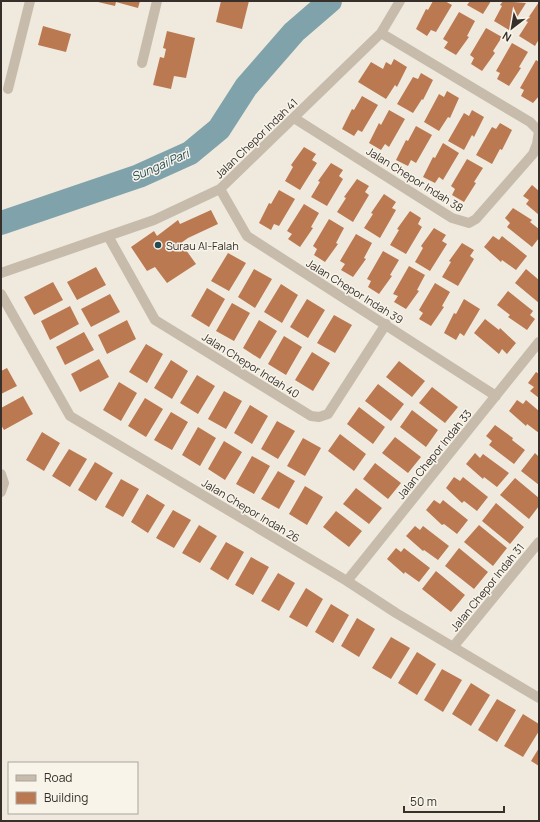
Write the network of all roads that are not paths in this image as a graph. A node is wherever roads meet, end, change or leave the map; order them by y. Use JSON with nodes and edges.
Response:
{"nodes":[{"id":1,"x":30,"y":1,"type":"edge"},
{"id":2,"x":157,"y":1,"type":"edge"},
{"id":3,"x":400,"y":1,"type":"edge"},
{"id":4,"x":381,"y":33,"type":"junction"},
{"id":5,"x":142,"y":63,"type":"dead end"},
{"id":6,"x":8,"y":89,"type":"dead end"},
{"id":7,"x":294,"y":118,"type":"junction"},
{"id":8,"x":220,"y":189,"type":"junction"},
{"id":9,"x":108,"y":236,"type":"junction"},
{"id":10,"x":1,"y":273,"type":"edge"},
{"id":11,"x":1,"y":294,"type":"edge"},
{"id":12,"x":386,"y":324,"type":"junction"},
{"id":13,"x":539,"y":342,"type":"edge"},
{"id":14,"x":496,"y":396,"type":"junction"},
{"id":15,"x":1,"y":474,"type":"edge"},
{"id":16,"x":1,"y":492,"type":"edge"},
{"id":17,"x":539,"y":543,"type":"edge"},
{"id":18,"x":347,"y":581,"type":"junction"},
{"id":19,"x":453,"y":647,"type":"junction"},
{"id":20,"x":539,"y":698,"type":"edge"}],
"edges":[{"from":1,"to":6,"type":"street"},
{"from":2,"to":5,"type":"street"},
{"from":3,"to":4,"type":"street","name":"Jalan Chepor Indah 41"},
{"from":4,"to":7,"type":"street","name":"Jalan Chepor Indah 41"},
{"from":4,"to":7,"type":"street","name":"Jalan Chepor Indah 38"},
{"from":7,"to":8,"type":"street","name":"Jalan Chepor Indah 41"},
{"from":8,"to":9,"type":"street","name":"Jalan Chepor Indah 41"},
{"from":8,"to":12,"type":"street","name":"Jalan Chepor Indah 39"},
{"from":9,"to":10,"type":"street","name":"Jalan Chepor Indah 41"},
{"from":9,"to":12,"type":"street","name":"Jalan Chepor Indah 40"},
{"from":11,"to":18,"type":"street","name":"Jalan Chepor Indah 26"},
{"from":12,"to":14,"type":"street","name":"Jalan Chepor Indah 39"},
{"from":13,"to":14,"type":"street","name":"Jalan Chepor Indah 33"},
{"from":14,"to":18,"type":"street","name":"Jalan Chepor Indah 33"},
{"from":15,"to":16,"type":"street"},
{"from":17,"to":19,"type":"street","name":"Jalan Chepor Indah 31"},
{"from":18,"to":19,"type":"street","name":"Jalan Chepor Indah 26"},
{"from":19,"to":20,"type":"street","name":"Jalan Chepor Indah 26"}]}
